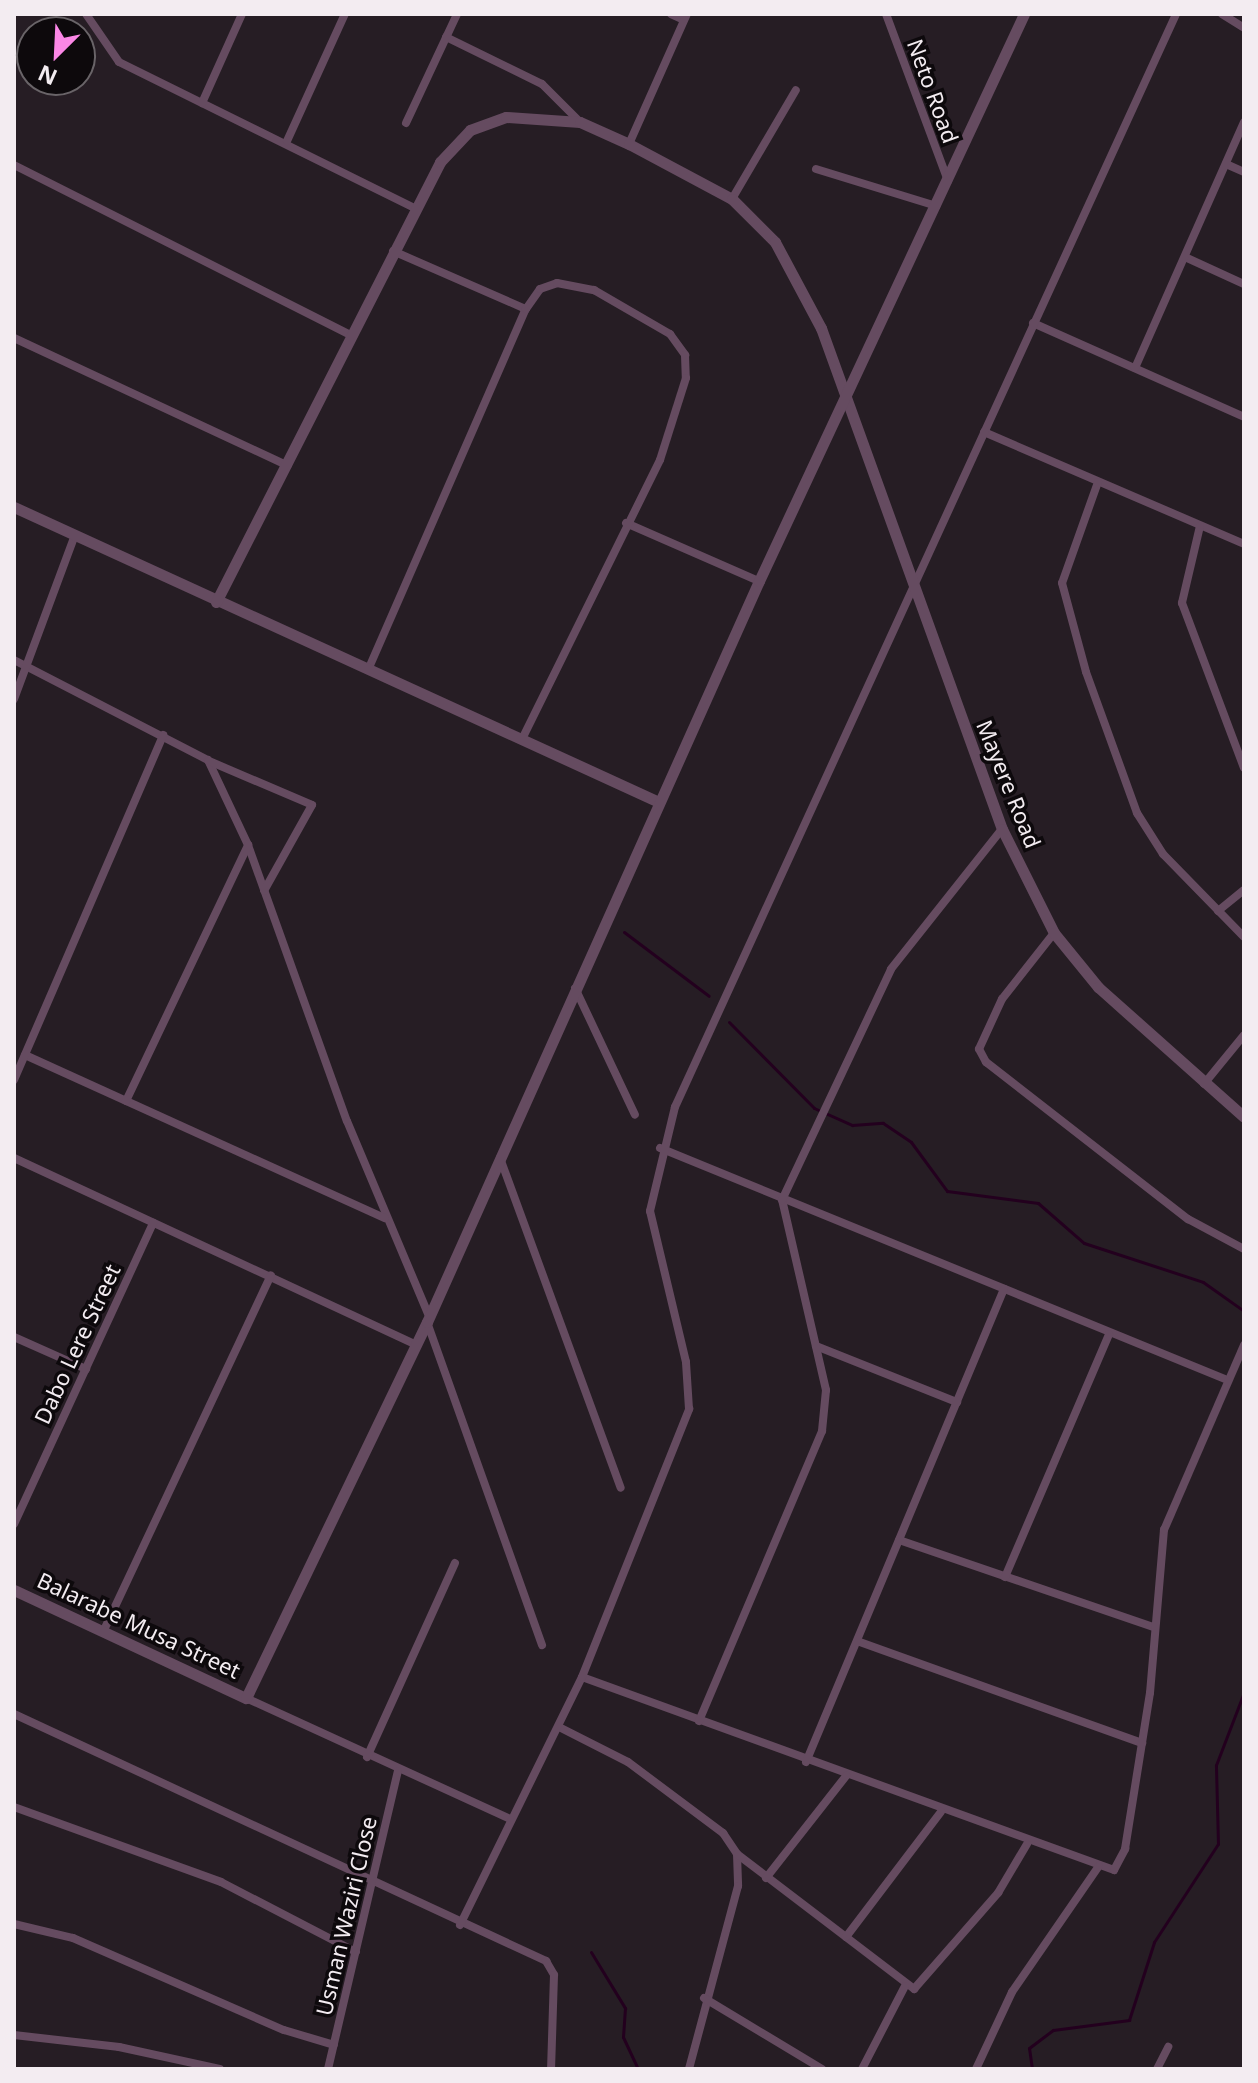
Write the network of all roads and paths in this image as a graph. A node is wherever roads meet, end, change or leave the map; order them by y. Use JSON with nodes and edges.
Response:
{"nodes":[{"id":1,"x":86,"y":14,"type":"edge"},
{"id":2,"x":242,"y":14,"type":"edge"},
{"id":3,"x":345,"y":14,"type":"edge"},
{"id":4,"x":457,"y":14,"type":"edge"},
{"id":5,"x":671,"y":14,"type":"edge"},
{"id":6,"x":886,"y":14,"type":"edge"},
{"id":7,"x":1024,"y":14,"type":"edge"},
{"id":8,"x":1176,"y":14,"type":"edge"},
{"id":9,"x":1222,"y":14,"type":"edge"},
{"id":10,"x":686,"y":17,"type":"edge"},
{"id":11,"x":1244,"y":28,"type":"edge"},
{"id":12,"x":446,"y":37,"type":"junction"},
{"id":13,"x":796,"y":90,"type":"dead end"},
{"id":14,"x":202,"y":103,"type":"junction"},
{"id":15,"x":580,"y":122,"type":"junction"},
{"id":16,"x":1244,"y":122,"type":"edge"},
{"id":17,"x":406,"y":123,"type":"dead end"},
{"id":18,"x":287,"y":141,"type":"junction"},
{"id":19,"x":629,"y":144,"type":"junction"},
{"id":20,"x":1226,"y":164,"type":"junction"},
{"id":21,"x":14,"y":165,"type":"edge"},
{"id":22,"x":816,"y":169,"type":"dead end"},
{"id":23,"x":1244,"y":172,"type":"edge"},
{"id":24,"x":948,"y":181,"type":"junction"},
{"id":25,"x":732,"y":199,"type":"junction"},
{"id":26,"x":936,"y":206,"type":"junction"},
{"id":27,"x":414,"y":208,"type":"junction"},
{"id":28,"x":393,"y":251,"type":"junction"},
{"id":29,"x":1185,"y":257,"type":"junction"},
{"id":30,"x":1244,"y":284,"type":"edge"},
{"id":31,"x":526,"y":309,"type":"junction"},
{"id":32,"x":1033,"y":323,"type":"junction"},
{"id":33,"x":353,"y":336,"type":"junction"},
{"id":34,"x":14,"y":338,"type":"edge"},
{"id":35,"x":1135,"y":368,"type":"junction"},
{"id":36,"x":846,"y":397,"type":"junction"},
{"id":37,"x":1244,"y":417,"type":"edge"},
{"id":38,"x":984,"y":432,"type":"junction"},
{"id":39,"x":289,"y":466,"type":"junction"},
{"id":40,"x":1098,"y":482,"type":"junction"},
{"id":41,"x":14,"y":507,"type":"edge"},
{"id":42,"x":626,"y":523,"type":"junction"},
{"id":43,"x":1200,"y":526,"type":"junction"},
{"id":44,"x":75,"y":535,"type":"junction"},
{"id":45,"x":1244,"y":544,"type":"edge"},
{"id":46,"x":759,"y":581,"type":"junction"},
{"id":47,"x":916,"y":593,"type":"junction"},
{"id":48,"x":216,"y":602,"type":"junction"},
{"id":49,"x":14,"y":660,"type":"edge"},
{"id":50,"x":29,"y":667,"type":"junction"},
{"id":51,"x":368,"y":670,"type":"junction"},
{"id":52,"x":14,"y":699,"type":"edge"},
{"id":53,"x":163,"y":735,"type":"junction"},
{"id":54,"x":522,"y":739,"type":"junction"},
{"id":55,"x":208,"y":760,"type":"junction"},
{"id":56,"x":1244,"y":768,"type":"edge"},
{"id":57,"x":659,"y":802,"type":"junction"},
{"id":58,"x":1002,"y":829,"type":"junction"},
{"id":59,"x":248,"y":845,"type":"junction"},
{"id":60,"x":1244,"y":890,"type":"edge"},
{"id":61,"x":264,"y":891,"type":"junction"},
{"id":62,"x":1218,"y":911,"type":"junction"},
{"id":63,"x":1054,"y":933,"type":"junction"},
{"id":64,"x":1244,"y":937,"type":"edge"},
{"id":65,"x":574,"y":987,"type":"junction"},
{"id":66,"x":1244,"y":1035,"type":"edge"},
{"id":67,"x":25,"y":1055,"type":"junction"},
{"id":68,"x":14,"y":1080,"type":"edge"},
{"id":69,"x":1204,"y":1084,"type":"junction"},
{"id":70,"x":126,"y":1101,"type":"junction"},
{"id":71,"x":635,"y":1115,"type":"dead end"},
{"id":72,"x":1244,"y":1117,"type":"edge"},
{"id":73,"x":660,"y":1148,"type":"junction"},
{"id":74,"x":499,"y":1154,"type":"junction"},
{"id":75,"x":14,"y":1158,"type":"edge"},
{"id":76,"x":782,"y":1200,"type":"junction"},
{"id":77,"x":386,"y":1218,"type":"junction"},
{"id":78,"x":153,"y":1223,"type":"junction"},
{"id":79,"x":1244,"y":1249,"type":"edge"},
{"id":80,"x":271,"y":1275,"type":"junction"},
{"id":81,"x":1004,"y":1289,"type":"junction"},
{"id":82,"x":428,"y":1318,"type":"junction"},
{"id":83,"x":1109,"y":1334,"type":"junction"},
{"id":84,"x":14,"y":1337,"type":"edge"},
{"id":85,"x":413,"y":1343,"type":"junction"},
{"id":86,"x":1244,"y":1345,"type":"edge"},
{"id":87,"x":816,"y":1346,"type":"junction"},
{"id":88,"x":86,"y":1369,"type":"junction"},
{"id":89,"x":1225,"y":1379,"type":"junction"},
{"id":90,"x":957,"y":1402,"type":"junction"},
{"id":91,"x":621,"y":1488,"type":"dead end"},
{"id":92,"x":14,"y":1524,"type":"edge"},
{"id":93,"x":899,"y":1540,"type":"junction"},
{"id":94,"x":455,"y":1563,"type":"dead end"},
{"id":95,"x":1005,"y":1577,"type":"junction"},
{"id":96,"x":14,"y":1590,"type":"edge"},
{"id":97,"x":1153,"y":1627,"type":"junction"},
{"id":98,"x":104,"y":1630,"type":"junction"},
{"id":99,"x":857,"y":1641,"type":"junction"},
{"id":100,"x":542,"y":1645,"type":"dead end"},
{"id":101,"x":582,"y":1677,"type":"junction"},
{"id":102,"x":246,"y":1698,"type":"junction"},
{"id":103,"x":14,"y":1714,"type":"edge"},
{"id":104,"x":699,"y":1721,"type":"junction"},
{"id":105,"x":559,"y":1727,"type":"junction"},
{"id":106,"x":1142,"y":1743,"type":"junction"},
{"id":107,"x":367,"y":1757,"type":"junction"},
{"id":108,"x":806,"y":1762,"type":"junction"},
{"id":109,"x":398,"y":1771,"type":"junction"},
{"id":110,"x":846,"y":1776,"type":"junction"},
{"id":111,"x":14,"y":1807,"type":"edge"},
{"id":112,"x":941,"y":1812,"type":"junction"},
{"id":113,"x":508,"y":1818,"type":"junction"},
{"id":114,"x":1027,"y":1844,"type":"junction"},
{"id":115,"x":737,"y":1854,"type":"junction"},
{"id":116,"x":1099,"y":1866,"type":"junction"},
{"id":117,"x":741,"y":1873,"type":"junction"},
{"id":118,"x":762,"y":1875,"type":"junction"},
{"id":119,"x":374,"y":1884,"type":"junction"},
{"id":120,"x":14,"y":1924,"type":"edge"},
{"id":121,"x":460,"y":1925,"type":"junction"},
{"id":122,"x":846,"y":1937,"type":"junction"},
{"id":123,"x":356,"y":1952,"type":"junction"},
{"id":124,"x":905,"y":1986,"type":"junction"},
{"id":125,"x":704,"y":1998,"type":"junction"},
{"id":126,"x":14,"y":2035,"type":"edge"},
{"id":127,"x":334,"y":2045,"type":"junction"},
{"id":128,"x":1168,"y":2047,"type":"dead end"},
{"id":129,"x":798,"y":2059,"type":"junction"},
{"id":130,"x":220,"y":2069,"type":"edge"},
{"id":131,"x":328,"y":2069,"type":"edge"},
{"id":132,"x":551,"y":2069,"type":"edge"},
{"id":133,"x":689,"y":2069,"type":"edge"},
{"id":134,"x":796,"y":2069,"type":"edge"},
{"id":135,"x":822,"y":2069,"type":"edge"},
{"id":136,"x":862,"y":2069,"type":"edge"},
{"id":137,"x":976,"y":2069,"type":"edge"},
{"id":138,"x":1157,"y":2069,"type":"edge"}],
"edges":[{"from":1,"to":14,"type":"street"},
{"from":2,"to":14,"type":"street"},
{"from":3,"to":18,"type":"street"},
{"from":4,"to":12,"type":"street"},
{"from":5,"to":10,"type":"street"},
{"from":6,"to":24,"type":"street","name":"Neto Road"},
{"from":7,"to":24,"type":"street"},
{"from":8,"to":32,"type":"street"},
{"from":9,"to":11,"type":"street"},
{"from":10,"to":19,"type":"street"},
{"from":12,"to":15,"type":"street"},
{"from":12,"to":17,"type":"street"},
{"from":13,"to":25,"type":"street"},
{"from":14,"to":18,"type":"street"},
{"from":15,"to":19,"type":"street","name":"Mayere Road"},
{"from":15,"to":27,"type":"street"},
{"from":16,"to":20,"type":"street"},
{"from":18,"to":27,"type":"street"},
{"from":19,"to":25,"type":"street","name":"Mayere Road"},
{"from":20,"to":23,"type":"street"},
{"from":20,"to":29,"type":"street"},
{"from":21,"to":33,"type":"street"},
{"from":22,"to":26,"type":"street"},
{"from":24,"to":26,"type":"street"},
{"from":25,"to":36,"type":"street","name":"Mayere Road"},
{"from":26,"to":36,"type":"street"},
{"from":27,"to":28,"type":"street"},
{"from":28,"to":31,"type":"street"},
{"from":28,"to":33,"type":"street"},
{"from":29,"to":30,"type":"street"},
{"from":29,"to":35,"type":"street"},
{"from":31,"to":42,"type":"street"},
{"from":31,"to":51,"type":"street"},
{"from":32,"to":35,"type":"street"},
{"from":32,"to":38,"type":"street"},
{"from":33,"to":39,"type":"street"},
{"from":34,"to":39,"type":"street"},
{"from":35,"to":37,"type":"street"},
{"from":36,"to":46,"type":"street"},
{"from":36,"to":47,"type":"street","name":"Mayere Road"},
{"from":38,"to":40,"type":"street"},
{"from":38,"to":47,"type":"street"},
{"from":39,"to":48,"type":"street"},
{"from":40,"to":43,"type":"street"},
{"from":40,"to":62,"type":"street"},
{"from":41,"to":44,"type":"street"},
{"from":42,"to":46,"type":"street"},
{"from":42,"to":54,"type":"street"},
{"from":43,"to":45,"type":"street"},
{"from":43,"to":56,"type":"street"},
{"from":44,"to":48,"type":"street"},
{"from":44,"to":50,"type":"street"},
{"from":46,"to":57,"type":"street"},
{"from":47,"to":58,"type":"street","name":"Mayere Road"},
{"from":47,"to":73,"type":"street"},
{"from":48,"to":51,"type":"street"},
{"from":49,"to":50,"type":"street"},
{"from":50,"to":52,"type":"street"},
{"from":50,"to":53,"type":"street"},
{"from":51,"to":54,"type":"street"},
{"from":53,"to":55,"type":"street"},
{"from":53,"to":67,"type":"street"},
{"from":54,"to":57,"type":"street"},
{"from":55,"to":59,"type":"street"},
{"from":55,"to":61,"type":"street"},
{"from":57,"to":65,"type":"street"},
{"from":58,"to":63,"type":"street","name":"Mayere Road"},
{"from":58,"to":76,"type":"street"},
{"from":59,"to":61,"type":"street"},
{"from":59,"to":70,"type":"street"},
{"from":60,"to":62,"type":"street"},
{"from":61,"to":77,"type":"street"},
{"from":62,"to":64,"type":"street"},
{"from":63,"to":69,"type":"street","name":"Mayere Road"},
{"from":63,"to":79,"type":"street"},
{"from":65,"to":71,"type":"street"},
{"from":65,"to":74,"type":"street"},
{"from":66,"to":69,"type":"street"},
{"from":67,"to":68,"type":"street"},
{"from":67,"to":70,"type":"street"},
{"from":69,"to":72,"type":"street","name":"Mayere Road"},
{"from":70,"to":77,"type":"street"},
{"from":73,"to":76,"type":"street"},
{"from":73,"to":101,"type":"street"},
{"from":74,"to":82,"type":"street"},
{"from":74,"to":91,"type":"street"},
{"from":75,"to":78,"type":"street"},
{"from":76,"to":81,"type":"street"},
{"from":76,"to":87,"type":"street"},
{"from":77,"to":82,"type":"street"},
{"from":78,"to":80,"type":"street"},
{"from":78,"to":88,"type":"street","name":"Dabo Lere Street"},
{"from":80,"to":85,"type":"street"},
{"from":80,"to":98,"type":"street"},
{"from":81,"to":83,"type":"street"},
{"from":81,"to":90,"type":"street"},
{"from":82,"to":85,"type":"street"},
{"from":82,"to":100,"type":"street"},
{"from":83,"to":89,"type":"street"},
{"from":83,"to":95,"type":"street"},
{"from":84,"to":88,"type":"street"},
{"from":85,"to":102,"type":"street"},
{"from":86,"to":89,"type":"street"},
{"from":87,"to":90,"type":"street"},
{"from":87,"to":104,"type":"street"},
{"from":88,"to":92,"type":"street","name":"Dabo Lere Street"},
{"from":89,"to":97,"type":"street"},
{"from":90,"to":93,"type":"street"},
{"from":93,"to":95,"type":"street"},
{"from":93,"to":99,"type":"street"},
{"from":94,"to":107,"type":"street"},
{"from":95,"to":97,"type":"street"},
{"from":96,"to":98,"type":"street","name":"Balarabe Musa Street"},
{"from":97,"to":106,"type":"street"},
{"from":98,"to":102,"type":"street","name":"Balarabe Musa Street"},
{"from":99,"to":106,"type":"street"},
{"from":99,"to":108,"type":"street"},
{"from":101,"to":104,"type":"street"},
{"from":101,"to":105,"type":"street"},
{"from":102,"to":107,"type":"street"},
{"from":103,"to":119,"type":"street"},
{"from":104,"to":108,"type":"street"},
{"from":105,"to":113,"type":"street"},
{"from":105,"to":115,"type":"street"},
{"from":106,"to":116,"type":"street"},
{"from":107,"to":109,"type":"street"},
{"from":108,"to":110,"type":"street"},
{"from":109,"to":113,"type":"street"},
{"from":109,"to":119,"type":"street","name":"Usman Waziri Close"},
{"from":110,"to":112,"type":"street"},
{"from":110,"to":118,"type":"street"},
{"from":111,"to":123,"type":"street"},
{"from":112,"to":114,"type":"street"},
{"from":112,"to":122,"type":"street"},
{"from":113,"to":121,"type":"street"},
{"from":114,"to":116,"type":"street"},
{"from":114,"to":124,"type":"street"},
{"from":115,"to":117,"type":"street"},
{"from":115,"to":118,"type":"street"},
{"from":116,"to":137,"type":"street"},
{"from":117,"to":118,"type":"street"},
{"from":117,"to":125,"type":"street"},
{"from":118,"to":122,"type":"street"},
{"from":119,"to":121,"type":"street"},
{"from":119,"to":123,"type":"street","name":"Usman Waziri Close"},
{"from":120,"to":127,"type":"street"},
{"from":121,"to":132,"type":"street"},
{"from":122,"to":124,"type":"street"},
{"from":123,"to":127,"type":"street","name":"Usman Waziri Close"},
{"from":124,"to":136,"type":"street"},
{"from":125,"to":129,"type":"street"},
{"from":125,"to":133,"type":"street"},
{"from":126,"to":130,"type":"street"},
{"from":127,"to":131,"type":"street","name":"Usman Waziri Close"},
{"from":128,"to":138,"type":"street"},
{"from":129,"to":134,"type":"street"},
{"from":129,"to":135,"type":"street"}]}
